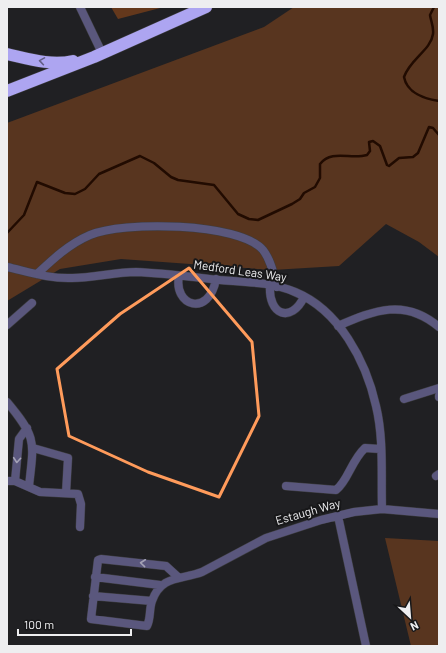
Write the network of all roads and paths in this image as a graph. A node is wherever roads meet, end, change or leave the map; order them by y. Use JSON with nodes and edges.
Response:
{"nodes":[{"id":1,"x":80,"y":7,"type":"edge"},
{"id":2,"x":206,"y":7,"type":"edge"},
{"id":3,"x":7,"y":54,"type":"edge"},
{"id":4,"x":98,"y":55,"type":"junction"},
{"id":5,"x":7,"y":91,"type":"edge"},
{"id":6,"x":7,"y":267,"type":"edge"},
{"id":7,"x":37,"y":274,"type":"junction"},
{"id":8,"x":179,"y":276,"type":"junction"},
{"id":9,"x":216,"y":279,"type":"junction"},
{"id":10,"x":274,"y":286,"type":"junction"},
{"id":11,"x":304,"y":297,"type":"junction"},
{"id":12,"x":32,"y":303,"type":"dead end"},
{"id":13,"x":7,"y":324,"type":"edge"},
{"id":14,"x":338,"y":326,"type":"junction"},
{"id":15,"x":439,"y":327,"type":"edge"},
{"id":16,"x":439,"y":388,"type":"edge"},
{"id":17,"x":404,"y":399,"type":"dead end"},
{"id":18,"x":7,"y":402,"type":"edge"},
{"id":19,"x":27,"y":428,"type":"junction"},
{"id":20,"x":33,"y":448,"type":"junction"},
{"id":21,"x":380,"y":449,"type":"junction"},
{"id":22,"x":11,"y":481,"type":"edge"},
{"id":23,"x":29,"y":486,"type":"junction"},
{"id":24,"x":286,"y":486,"type":"dead end"},
{"id":25,"x":66,"y":493,"type":"junction"},
{"id":26,"x":382,"y":509,"type":"junction"},
{"id":27,"x":439,"y":514,"type":"edge"},
{"id":28,"x":338,"y":516,"type":"junction"},
{"id":29,"x":80,"y":527,"type":"dead end"},
{"id":30,"x":95,"y":576,"type":"junction"},
{"id":31,"x":178,"y":577,"type":"junction"},
{"id":32,"x":160,"y":585,"type":"junction"},
{"id":33,"x":93,"y":596,"type":"junction"},
{"id":34,"x":152,"y":601,"type":"junction"},
{"id":35,"x":366,"y":646,"type":"edge"}],
"edges":[{"from":1,"to":4,"type":"street"},
{"from":2,"to":4,"type":"highway"},
{"from":4,"to":3,"type":"highway","one_way":true},
{"from":4,"to":5,"type":"highway"},
{"from":6,"to":7,"type":"street","name":"Medford Leas Way"},
{"from":7,"to":8,"type":"street","name":"Medford Leas Way"},
{"from":7,"to":10,"type":"street"},
{"from":8,"to":9,"type":"street","name":"Medford Leas Way"},
{"from":8,"to":9,"type":"street"},
{"from":9,"to":10,"type":"street","name":"Medford Leas Way"},
{"from":10,"to":11,"type":"street","name":"Medford Leas Way"},
{"from":10,"to":11,"type":"street"},
{"from":11,"to":14,"type":"street","name":"Medford Leas Way"},
{"from":12,"to":13,"type":"street"},
{"from":14,"to":15,"type":"street"},
{"from":14,"to":21,"type":"street","name":"Medford Leas Way"},
{"from":16,"to":17,"type":"street"},
{"from":18,"to":19,"type":"street"},
{"from":19,"to":20,"type":"street"},
{"from":19,"to":22,"type":"street","one_way":true},
{"from":20,"to":23,"type":"street"},
{"from":20,"to":25,"type":"street"},
{"from":21,"to":24,"type":"street"},
{"from":21,"to":26,"type":"street","name":"Medford Leas Way"},
{"from":22,"to":23,"type":"street"},
{"from":23,"to":25,"type":"street"},
{"from":25,"to":29,"type":"street"},
{"from":26,"to":27,"type":"street","name":"Estaugh Way"},
{"from":26,"to":28,"type":"street","name":"Estaugh Way"},
{"from":28,"to":31,"type":"street","name":"Estaugh Way"},
{"from":28,"to":35,"type":"street"},
{"from":31,"to":30,"type":"street","one_way":true},
{"from":30,"to":32,"type":"street"},
{"from":30,"to":33,"type":"street"},
{"from":31,"to":32,"type":"street","name":"Estaugh Way"},
{"from":32,"to":34,"type":"street"},
{"from":33,"to":34,"type":"street"},
{"from":33,"to":34,"type":"street"}]}
